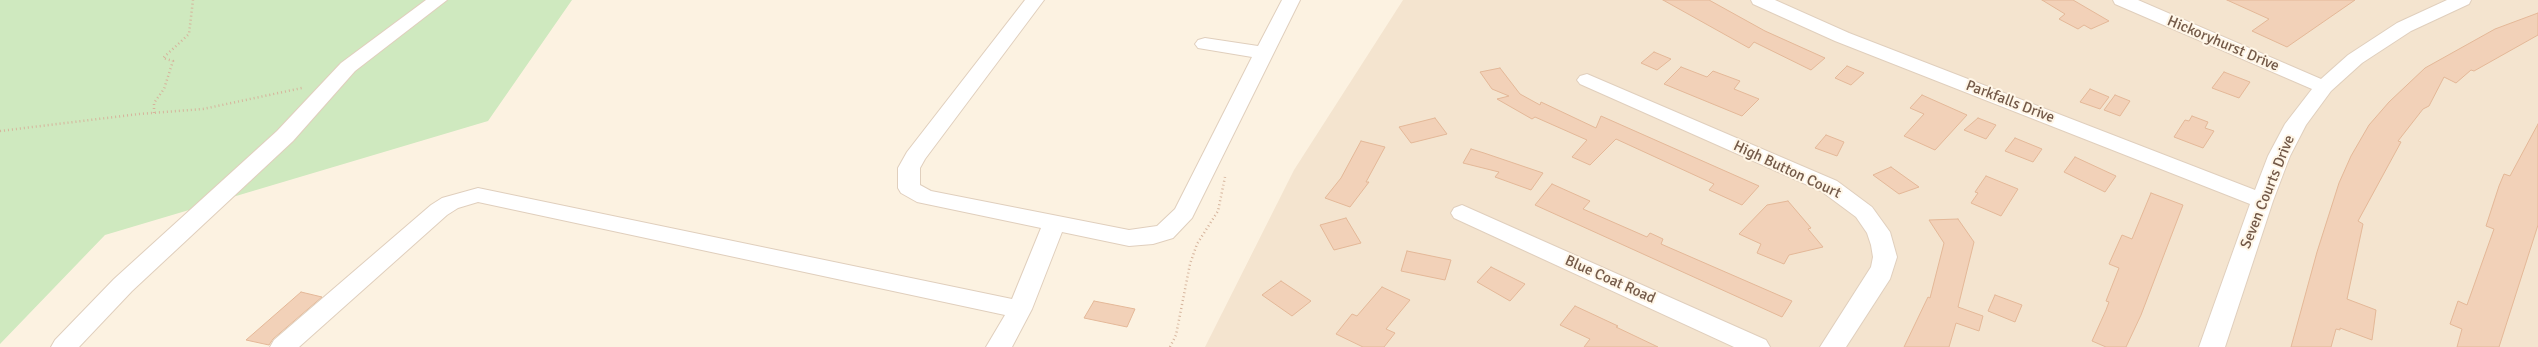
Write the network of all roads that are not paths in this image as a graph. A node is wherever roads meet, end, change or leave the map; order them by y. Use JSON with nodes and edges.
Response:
{"nodes":[{"id":1,"x":438,"y":0,"type":"edge"},
{"id":2,"x":1035,"y":0,"type":"edge"},
{"id":3,"x":1291,"y":0,"type":"edge"},
{"id":4,"x":1760,"y":0,"type":"edge"},
{"id":5,"x":2122,"y":0,"type":"edge"},
{"id":6,"x":2462,"y":0,"type":"edge"},
{"id":7,"x":1205,"y":44,"type":"dead end"},
{"id":8,"x":1264,"y":53,"type":"junction"},
{"id":9,"x":1587,"y":80,"type":"dead end"},
{"id":10,"x":2324,"y":87,"type":"junction"},
{"id":11,"x":2262,"y":201,"type":"junction"},
{"id":12,"x":1462,"y":213,"type":"dead end"},
{"id":13,"x":1054,"y":223,"type":"junction"},
{"id":14,"x":1020,"y":309,"type":"junction"},
{"id":15,"x":64,"y":347,"type":"edge"},
{"id":16,"x":283,"y":347,"type":"edge"},
{"id":17,"x":999,"y":347,"type":"edge"},
{"id":18,"x":1757,"y":347,"type":"edge"},
{"id":19,"x":1833,"y":347,"type":"edge"},
{"id":20,"x":2212,"y":347,"type":"edge"}],
"edges":[{"from":1,"to":15,"type":"street"},
{"from":2,"to":13,"type":"street"},
{"from":3,"to":8,"type":"street"},
{"from":4,"to":11,"type":"street","name":"Parkfalls Drive"},
{"from":5,"to":10,"type":"street","name":"Hickoryhurst Drive"},
{"from":6,"to":10,"type":"street","name":"Seven Courts Drive"},
{"from":7,"to":8,"type":"street"},
{"from":8,"to":13,"type":"street"},
{"from":9,"to":19,"type":"street","name":"High Button Court"},
{"from":10,"to":11,"type":"street","name":"Seven Courts Drive"},
{"from":11,"to":20,"type":"street","name":"Seven Courts Drive"},
{"from":12,"to":18,"type":"street","name":"Blue Coat Road"},
{"from":13,"to":14,"type":"street"},
{"from":14,"to":16,"type":"street"},
{"from":14,"to":17,"type":"street"}]}
